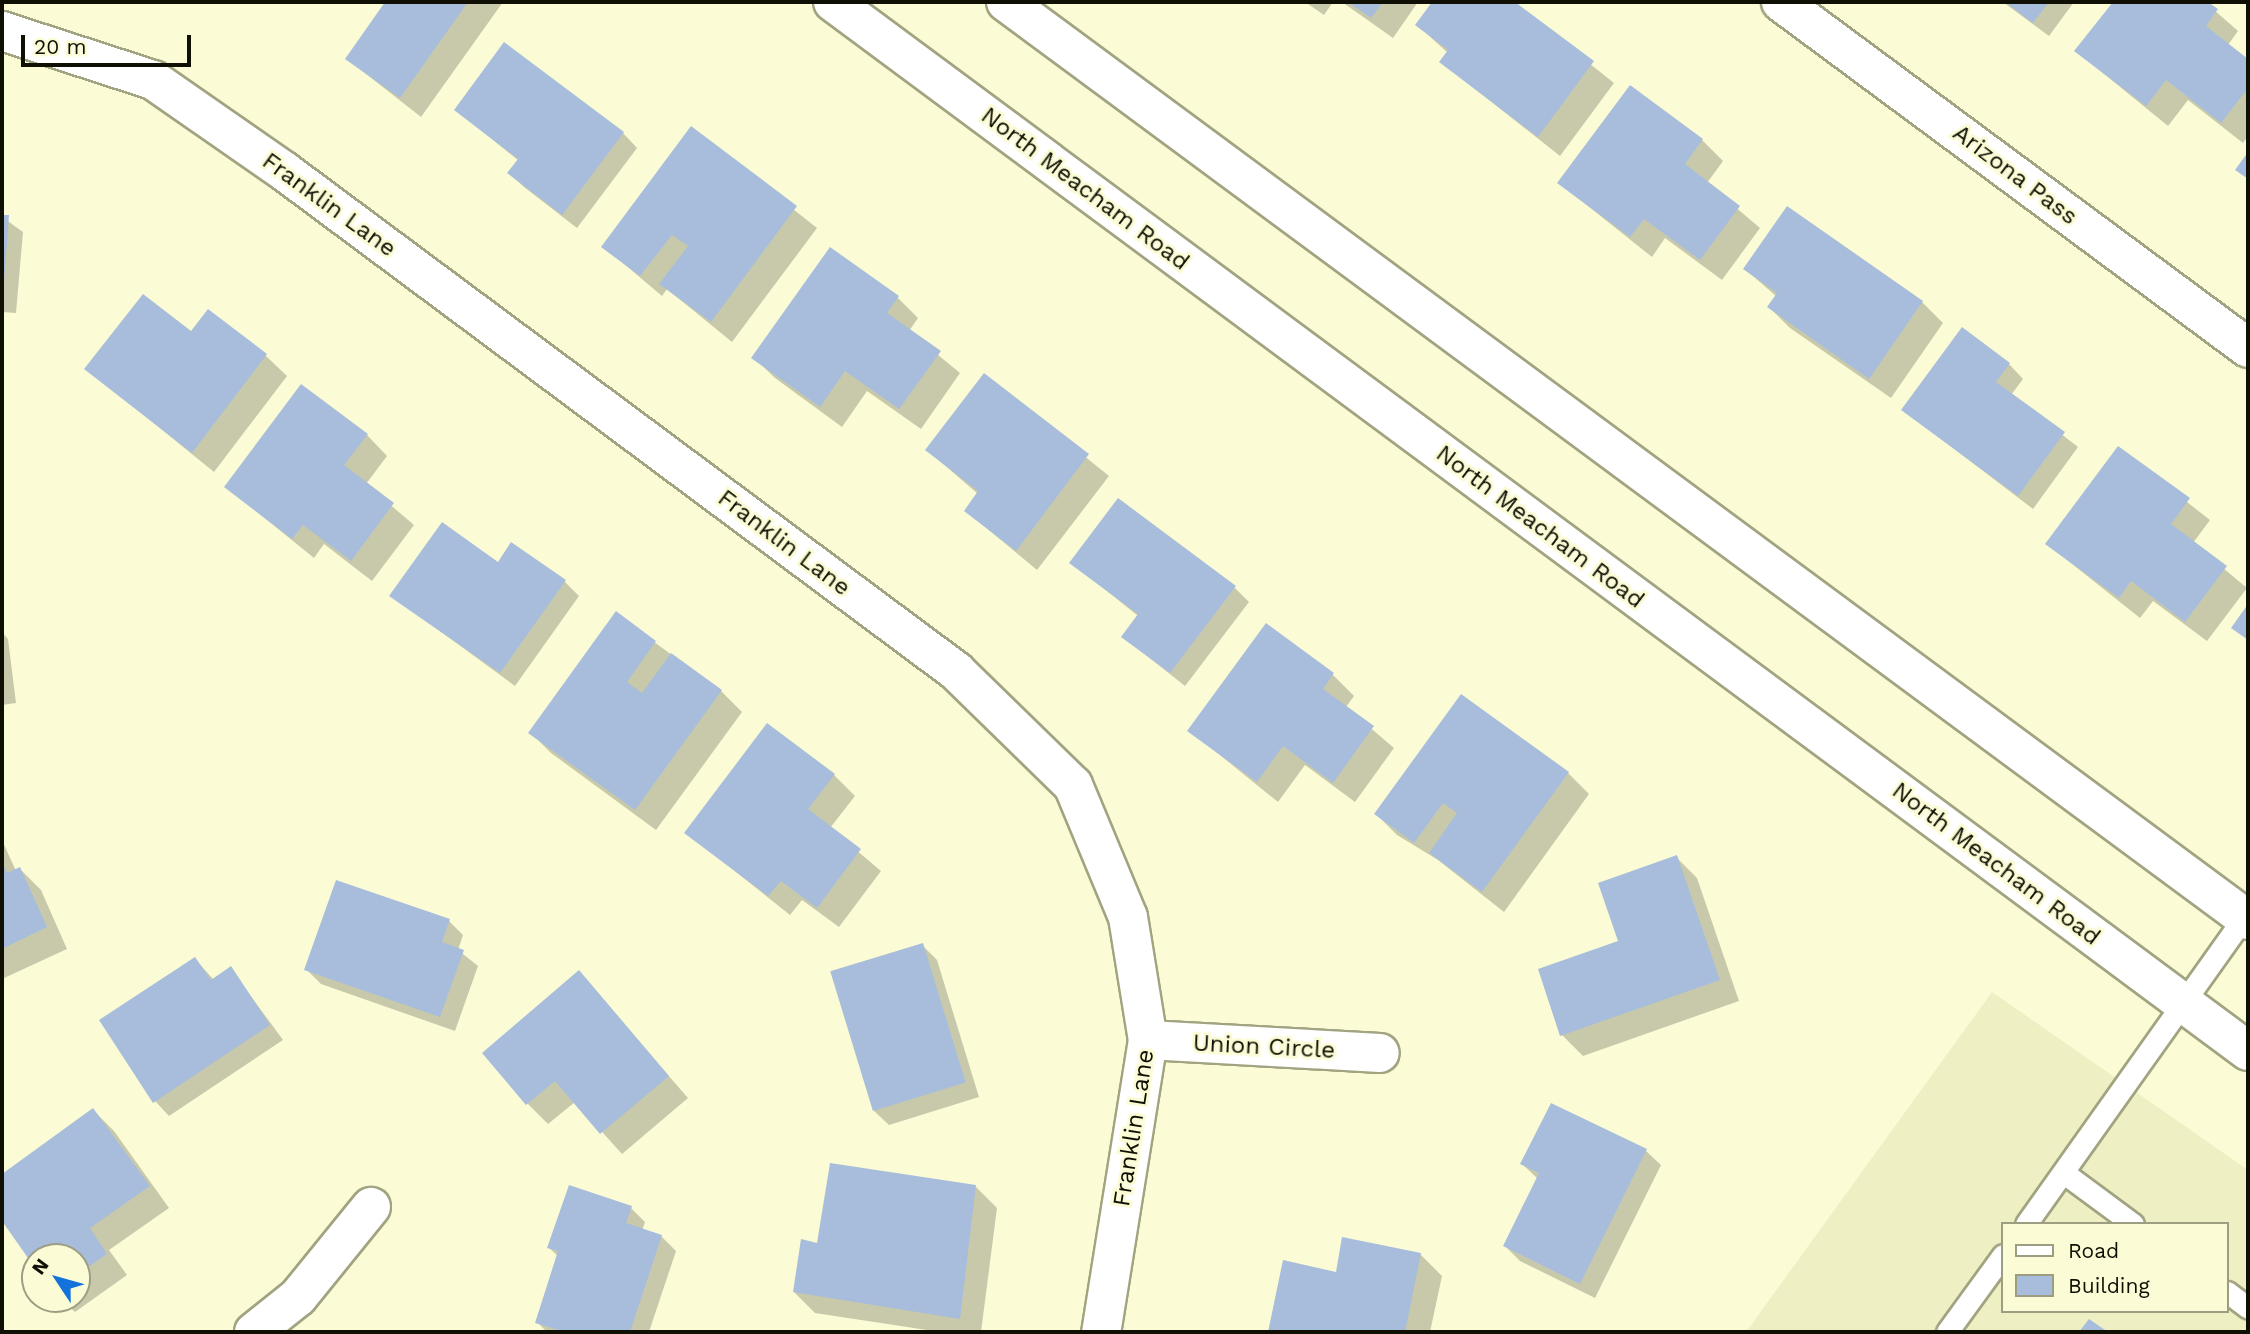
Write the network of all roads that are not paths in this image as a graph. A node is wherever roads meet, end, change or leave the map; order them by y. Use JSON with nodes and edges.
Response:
{"nodes":[{"id":1,"x":833,"y":2,"type":"edge"},
{"id":2,"x":1006,"y":2,"type":"edge"},
{"id":3,"x":1781,"y":2,"type":"edge"},
{"id":4,"x":2,"y":30,"type":"edge"},
{"id":5,"x":2248,"y":348,"type":"edge"},
{"id":6,"x":2246,"y":919,"type":"edge"},
{"id":7,"x":2185,"y":1004,"type":"junction"},
{"id":8,"x":1149,"y":1040,"type":"junction"},
{"id":9,"x":2248,"y":1051,"type":"edge"},
{"id":10,"x":1380,"y":1053,"type":"dead end"},
{"id":11,"x":2064,"y":1173,"type":"junction"},
{"id":12,"x":371,"y":1207,"type":"dead end"},
{"id":13,"x":2027,"y":1222,"type":"edge"},
{"id":14,"x":2130,"y":1222,"type":"edge"},
{"id":15,"x":2002,"y":1256,"type":"edge"},
{"id":16,"x":2229,"y":1294,"type":"edge"},
{"id":17,"x":2248,"y":1308,"type":"edge"},
{"id":18,"x":254,"y":1332,"type":"edge"},
{"id":19,"x":1101,"y":1332,"type":"edge"},
{"id":20,"x":1947,"y":1332,"type":"edge"}],
"edges":[{"from":1,"to":7,"type":"main road","name":"North Meacham Road"},
{"from":2,"to":6,"type":"main road"},
{"from":3,"to":5,"type":"main road","name":"Arizona Pass"},
{"from":4,"to":8,"type":"main road","name":"Franklin Lane"},
{"from":6,"to":7,"type":"lane"},
{"from":7,"to":9,"type":"main road","name":"North Meacham Road"},
{"from":7,"to":11,"type":"lane"},
{"from":8,"to":10,"type":"main road","name":"Union Circle"},
{"from":8,"to":19,"type":"main road","name":"Franklin Lane"},
{"from":11,"to":13,"type":"lane"},
{"from":11,"to":14,"type":"lane"},
{"from":12,"to":18,"type":"main road"},
{"from":15,"to":20,"type":"lane"},
{"from":16,"to":17,"type":"lane"}]}
